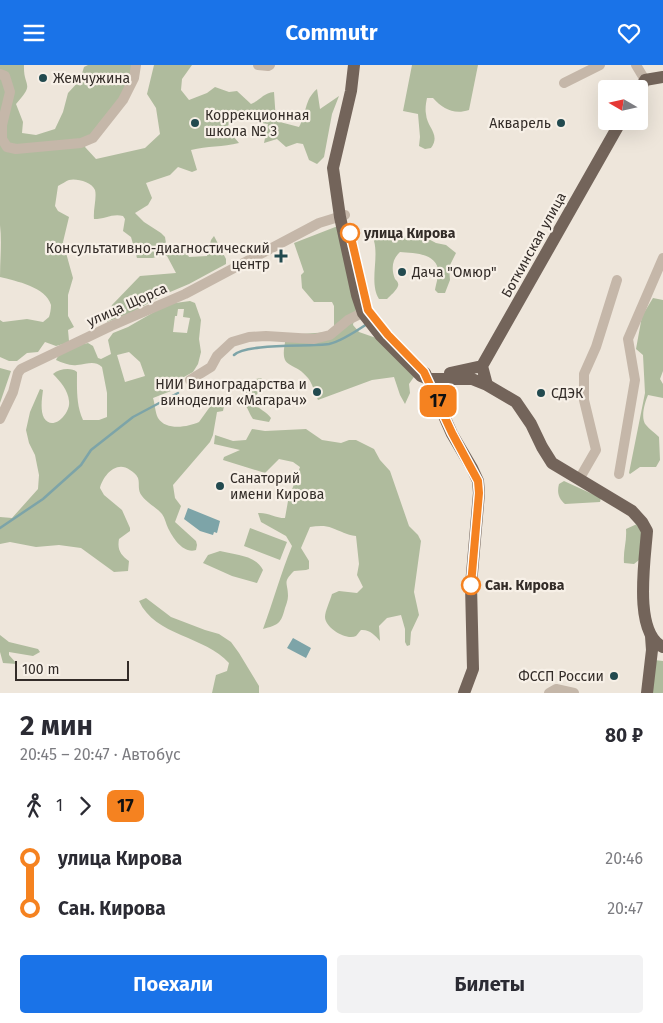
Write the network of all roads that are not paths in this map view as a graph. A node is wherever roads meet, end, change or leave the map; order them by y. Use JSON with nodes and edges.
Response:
{"nodes":[{"id":1,"x":136,"y":65,"type":"edge"},
{"id":2,"x":258,"y":65,"type":"edge"},
{"id":3,"x":270,"y":65,"type":"edge"},
{"id":4,"x":354,"y":65,"type":"edge"},
{"id":5,"x":361,"y":65,"type":"edge"},
{"id":6,"x":600,"y":65,"type":"edge"},
{"id":7,"x":636,"y":65,"type":"edge"},
{"id":8,"x":0,"y":74,"type":"edge"},
{"id":9,"x":663,"y":77,"type":"edge"},
{"id":10,"x":640,"y":80,"type":"edge"},
{"id":11,"x":564,"y":83,"type":"dead end"},
{"id":12,"x":648,"y":83,"type":"edge"},
{"id":13,"x":616,"y":130,"type":"edge"},
{"id":14,"x":343,"y":216,"type":"junction"},
{"id":15,"x":663,"y":258,"type":"edge"},
{"id":16,"x":617,"y":280,"type":"dead end"},
{"id":17,"x":365,"y":311,"type":"junction"},
{"id":18,"x":484,"y":376,"type":"junction"},
{"id":19,"x":428,"y":379,"type":"junction"},
{"id":20,"x":190,"y":380,"type":"dead end"},
{"id":21,"x":0,"y":419,"type":"edge"},
{"id":22,"x":619,"y":474,"type":"dead end"},
{"id":23,"x":581,"y":476,"type":"junction"},
{"id":24,"x":653,"y":633,"type":"edge"},
{"id":25,"x":464,"y":693,"type":"edge"},
{"id":26,"x":549,"y":693,"type":"edge"},
{"id":27,"x":574,"y":693,"type":"edge"},
{"id":28,"x":646,"y":693,"type":"edge"}],
"edges":[{"from":1,"to":8,"type":"street"},
{"from":2,"to":3,"type":"street"},
{"from":4,"to":14,"type":"main road"},
{"from":5,"to":14,"type":"main road"},
{"from":6,"to":11,"type":"street"},
{"from":7,"to":10,"type":"street"},
{"from":9,"to":12,"type":"main road"},
{"from":13,"to":18,"type":"main road","name":"Боткинская улица"},
{"from":14,"to":17,"type":"main road"},
{"from":14,"to":21,"type":"street","name":"улица Щорса"},
{"from":15,"to":22,"type":"street"},
{"from":16,"to":23,"type":"street"},
{"from":17,"to":19,"type":"main road"},
{"from":17,"to":20,"type":"street"},
{"from":18,"to":19,"type":"main road"},
{"from":18,"to":19,"type":"main road"},
{"from":18,"to":23,"type":"main road"},
{"from":18,"to":24,"type":"main road"},
{"from":19,"to":25,"type":"main road"},
{"from":23,"to":24,"type":"main road"},
{"from":24,"to":28,"type":"main road"},
{"from":24,"to":28,"type":"main road"},
{"from":26,"to":27,"type":"street"}]}
